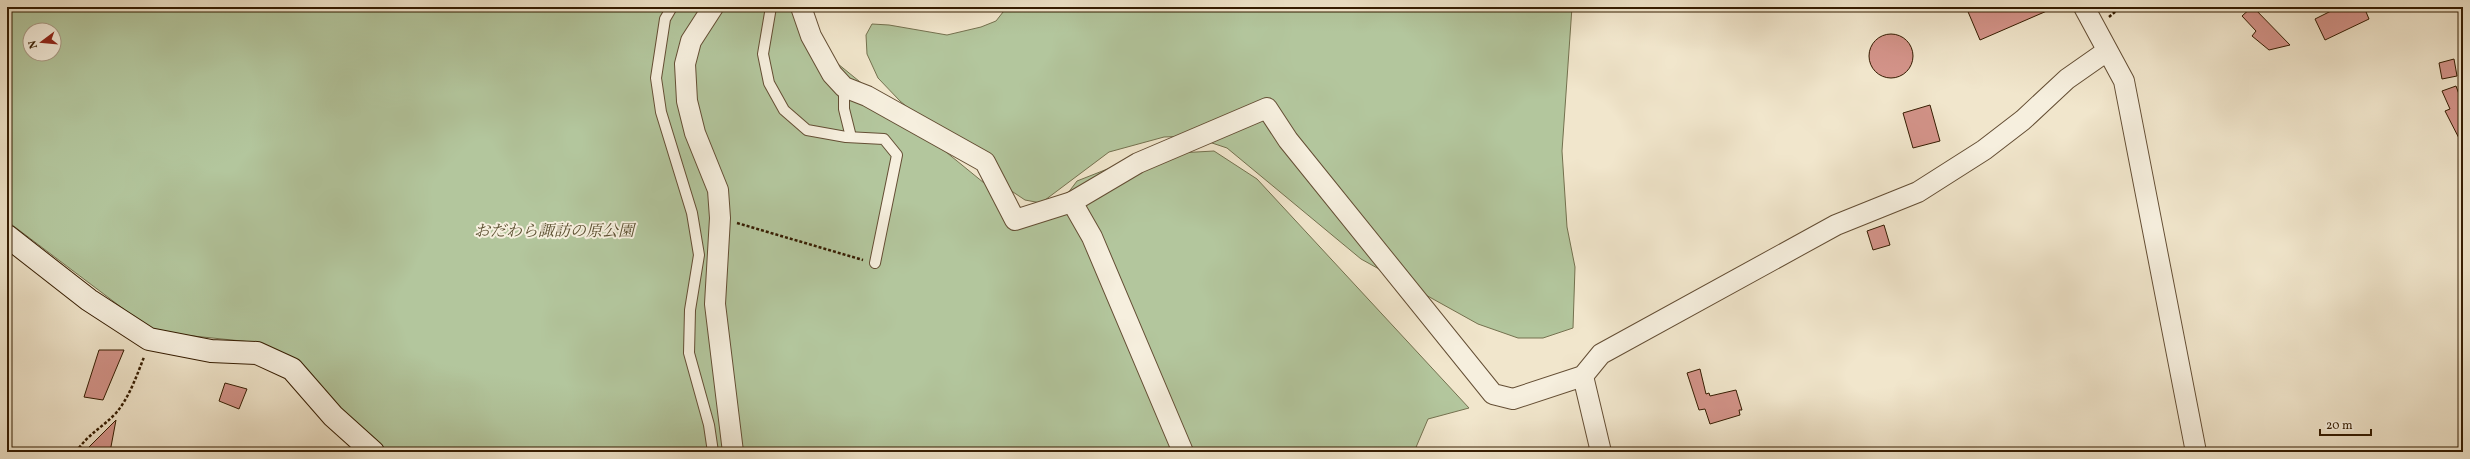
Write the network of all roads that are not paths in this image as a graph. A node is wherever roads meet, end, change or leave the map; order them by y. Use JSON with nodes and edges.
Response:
{"nodes":[{"id":1,"x":672,"y":7,"type":"edge"},
{"id":2,"x":713,"y":7,"type":"edge"},
{"id":3,"x":770,"y":7,"type":"edge"},
{"id":4,"x":801,"y":7,"type":"edge"},
{"id":5,"x":2084,"y":7,"type":"edge"},
{"id":6,"x":2107,"y":51,"type":"junction"},
{"id":7,"x":844,"y":87,"type":"junction"},
{"id":8,"x":851,"y":137,"type":"junction"},
{"id":9,"x":1072,"y":202,"type":"junction"},
{"id":10,"x":7,"y":236,"type":"edge"},
{"id":11,"x":875,"y":263,"type":"road end"},
{"id":12,"x":1583,"y":376,"type":"junction"},
{"id":13,"x":373,"y":452,"type":"edge"},
{"id":14,"x":713,"y":452,"type":"edge"},
{"id":15,"x":733,"y":452,"type":"edge"},
{"id":16,"x":1183,"y":452,"type":"edge"},
{"id":17,"x":1601,"y":452,"type":"edge"},
{"id":18,"x":2196,"y":452,"type":"edge"}],
"edges":[{"from":1,"to":14,"type":"lane"},
{"from":2,"to":15,"type":"street"},
{"from":3,"to":8,"type":"lane"},
{"from":4,"to":7,"type":"street"},
{"from":5,"to":6,"type":"street"},
{"from":6,"to":12,"type":"street"},
{"from":6,"to":18,"type":"street"},
{"from":7,"to":8,"type":"lane"},
{"from":7,"to":9,"type":"street"},
{"from":8,"to":11,"type":"lane"},
{"from":9,"to":12,"type":"street"},
{"from":9,"to":16,"type":"street"},
{"from":10,"to":13,"type":"street"},
{"from":12,"to":17,"type":"street"}]}
